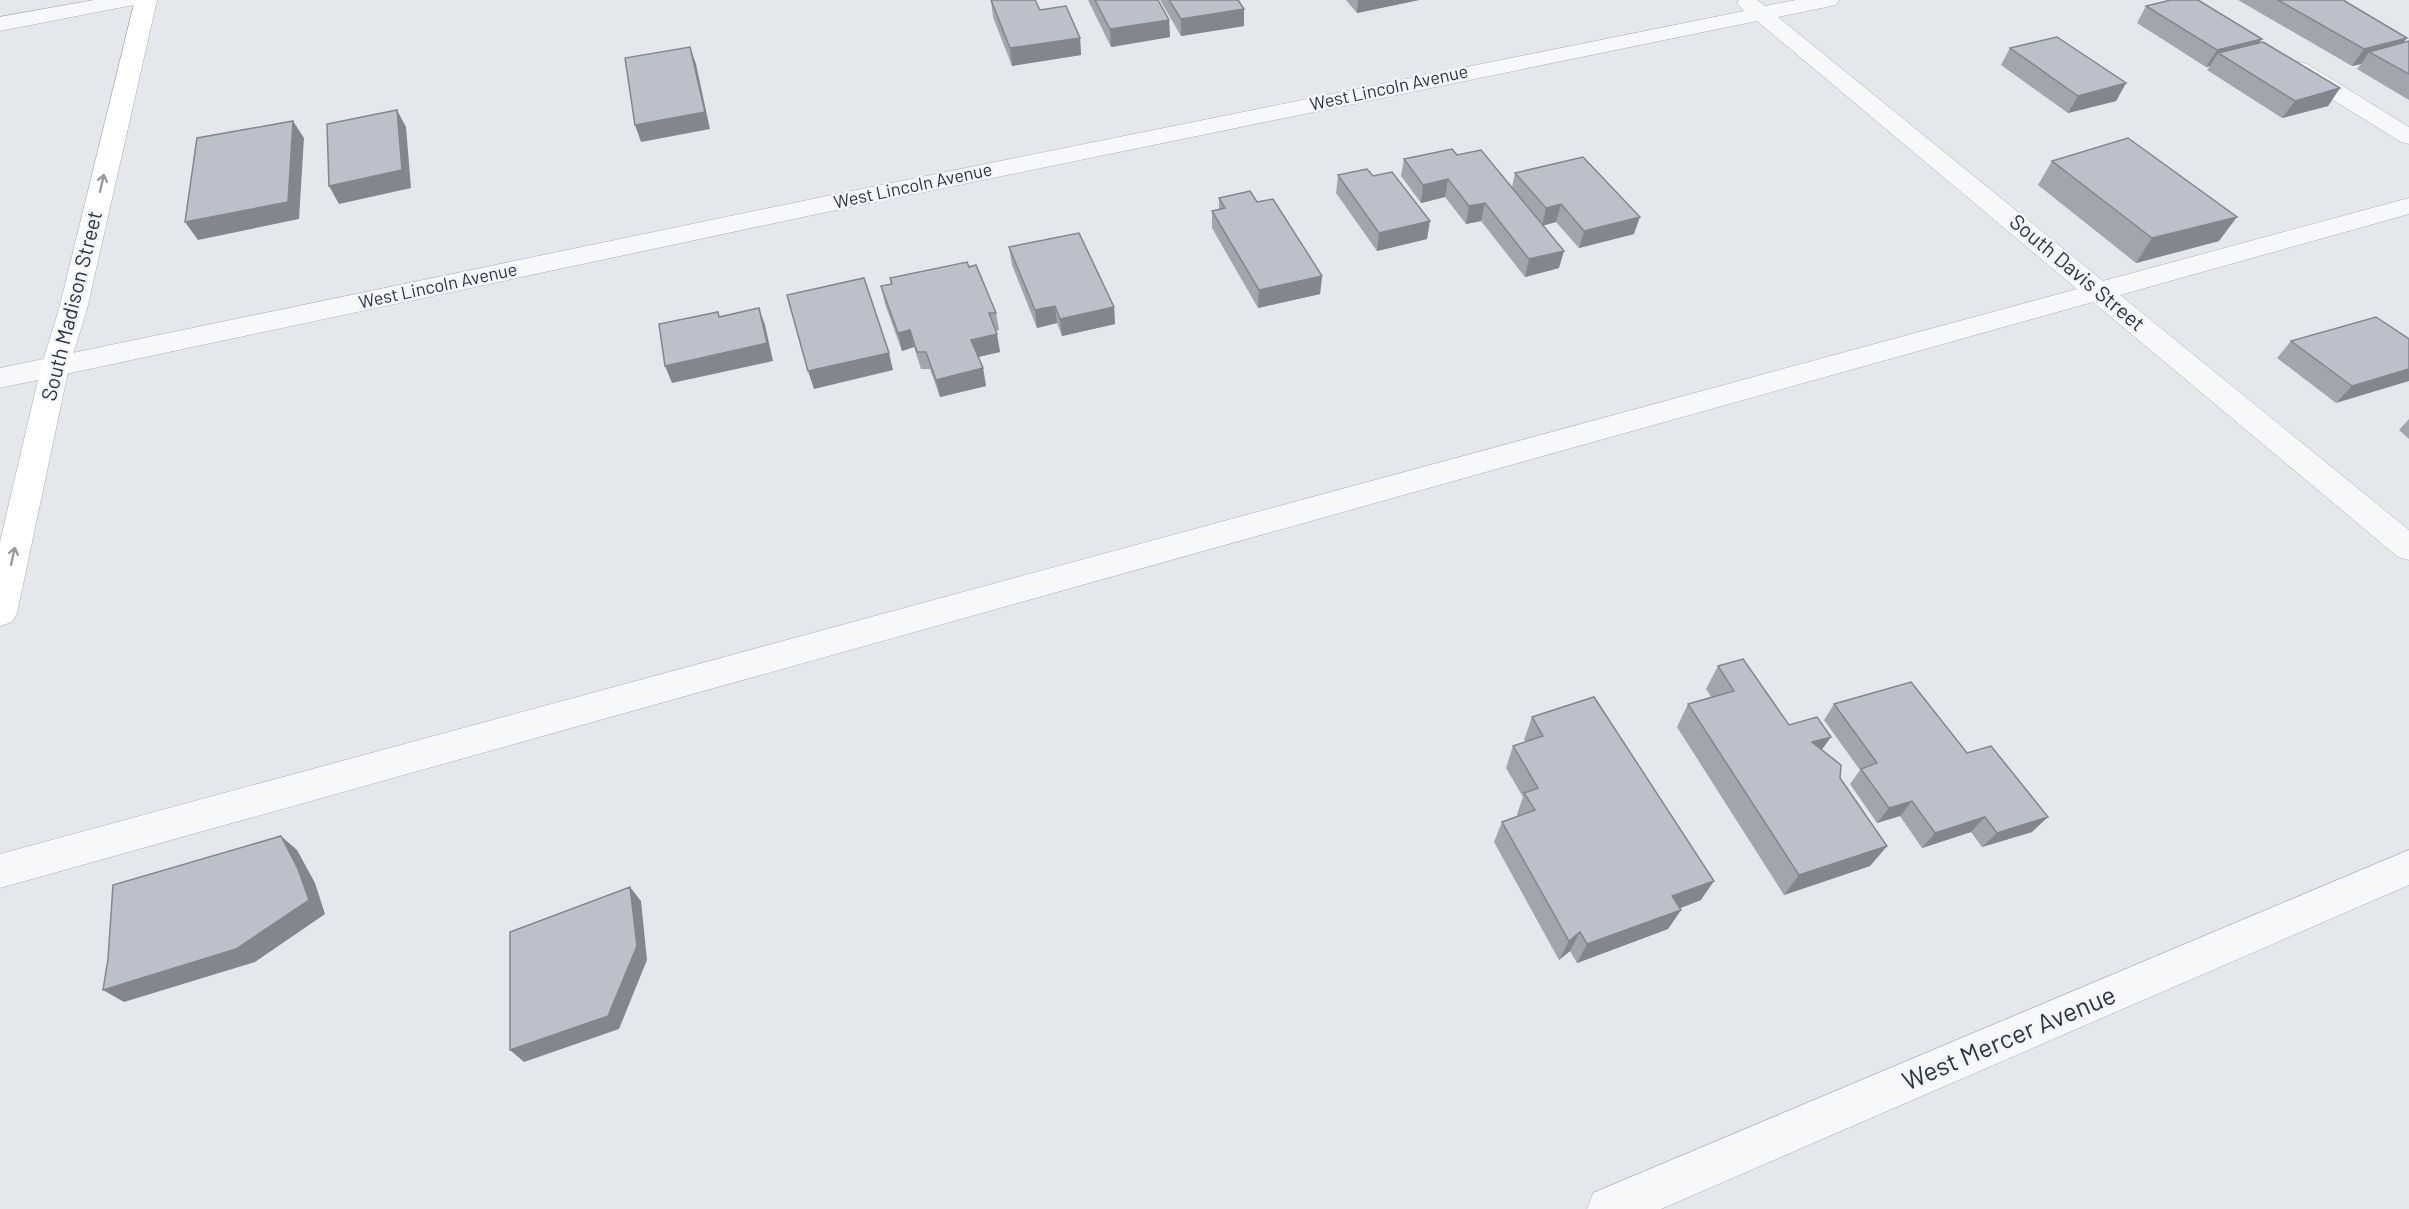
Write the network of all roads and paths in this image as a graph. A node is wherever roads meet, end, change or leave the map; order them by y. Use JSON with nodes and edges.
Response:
{"nodes":[{"id":1,"x":128,"y":0,"type":"edge"},
{"id":2,"x":146,"y":0,"type":"edge"},
{"id":3,"x":1828,"y":0,"type":"edge"},
{"id":4,"x":1751,"y":6,"type":"edge"},
{"id":5,"x":0,"y":24,"type":"edge"},
{"id":6,"x":2278,"y":56,"type":"edge"},
{"id":7,"x":2409,"y":137,"type":"edge"},
{"id":8,"x":2409,"y":206,"type":"edge"},
{"id":9,"x":2098,"y":291,"type":"junction"},
{"id":10,"x":55,"y":367,"type":"junction"},
{"id":11,"x":0,"y":378,"type":"edge"},
{"id":12,"x":2409,"y":548,"type":"edge"},
{"id":13,"x":0,"y":613,"type":"edge"},
{"id":14,"x":2409,"y":867,"type":"edge"},
{"id":15,"x":0,"y":871,"type":"edge"},
{"id":16,"x":1609,"y":1209,"type":"edge"}],
"edges":[{"from":1,"to":5,"type":"street"},
{"from":10,"to":2,"type":"main road","name":"South Madison Street","one_way":true},
{"from":3,"to":4,"type":"street","name":"West Lincoln Avenue"},
{"from":4,"to":9,"type":"street","name":"South Davis Street"},
{"from":4,"to":10,"type":"street","name":"West Lincoln Avenue"},
{"from":6,"to":7,"type":"street"},
{"from":8,"to":9,"type":"street"},
{"from":9,"to":12,"type":"street","name":"South Davis Street"},
{"from":9,"to":15,"type":"street"},
{"from":10,"to":11,"type":"street","name":"West Lincoln Avenue"},
{"from":13,"to":10,"type":"main road","name":"South Madison Street","one_way":true},
{"from":14,"to":16,"type":"street","name":"West Mercer Avenue"}]}
